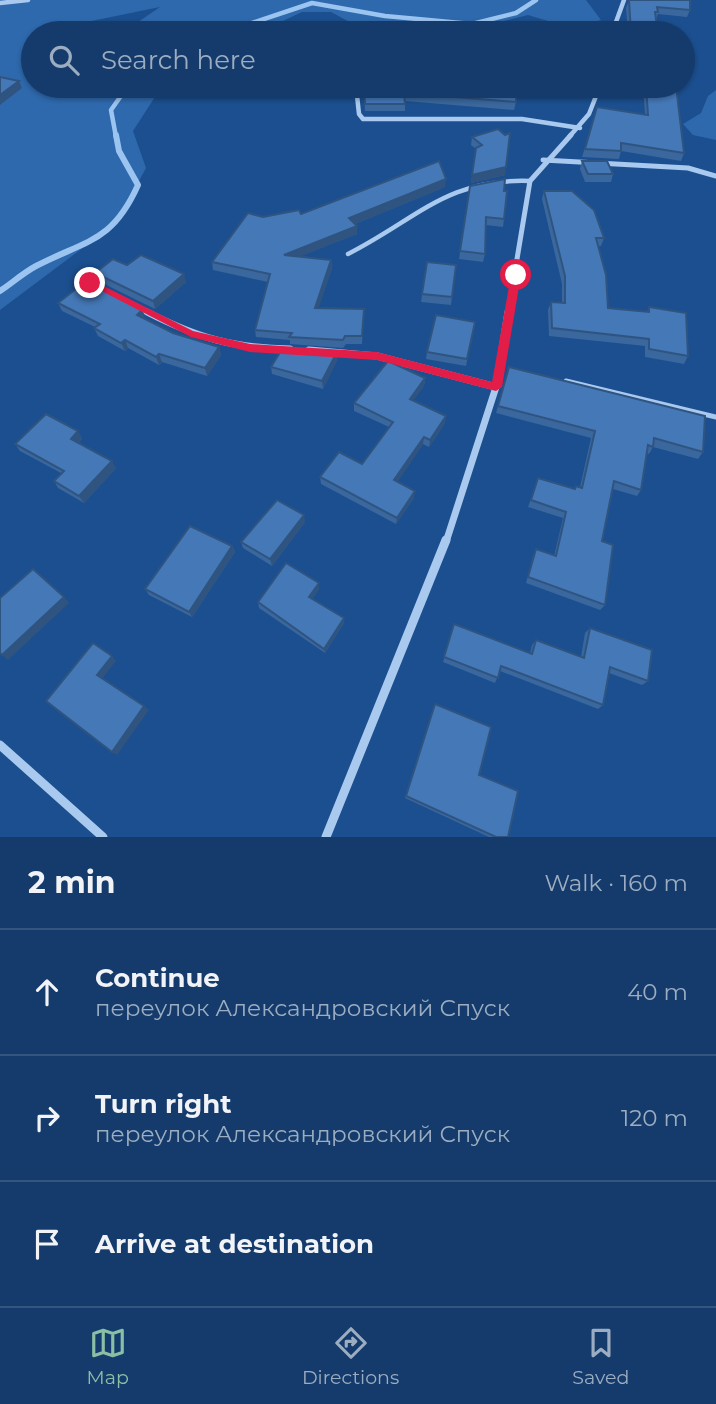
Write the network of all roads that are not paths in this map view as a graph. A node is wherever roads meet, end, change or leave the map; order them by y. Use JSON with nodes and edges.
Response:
{"nodes":[{"id":1,"x":28,"y":0,"type":"edge"},
{"id":2,"x":624,"y":0,"type":"edge"},
{"id":3,"x":0,"y":4,"type":"edge"},
{"id":4,"x":616,"y":21,"type":"edge"},
{"id":5,"x":357,"y":98,"type":"edge"},
{"id":6,"x":598,"y":98,"type":"edge"},
{"id":7,"x":580,"y":128,"type":"junction"},
{"id":8,"x":542,"y":160,"type":"junction"},
{"id":9,"x":716,"y":176,"type":"edge"},
{"id":10,"x":530,"y":181,"type":"junction"},
{"id":11,"x":348,"y":254,"type":"dead end"},
{"id":12,"x":124,"y":300,"type":"edge"},
{"id":13,"x":555,"y":379,"type":"edge"},
{"id":14,"x":496,"y":387,"type":"junction"},
{"id":15,"x":716,"y":417,"type":"edge"},
{"id":16,"x":0,"y":745,"type":"edge"},
{"id":17,"x":103,"y":837,"type":"edge"},
{"id":18,"x":326,"y":837,"type":"edge"}],
"edges":[{"from":1,"to":3,"type":"street"},
{"from":2,"to":4,"type":"street"},
{"from":5,"to":7,"type":"street"},
{"from":6,"to":7,"type":"street"},
{"from":7,"to":8,"type":"street"},
{"from":8,"to":9,"type":"street"},
{"from":8,"to":10,"type":"street"},
{"from":10,"to":11,"type":"lane"},
{"from":10,"to":14,"type":"street"},
{"from":12,"to":14,"type":"street"},
{"from":13,"to":15,"type":"lane"},
{"from":14,"to":18,"type":"street"},
{"from":16,"to":17,"type":"street"}]}
